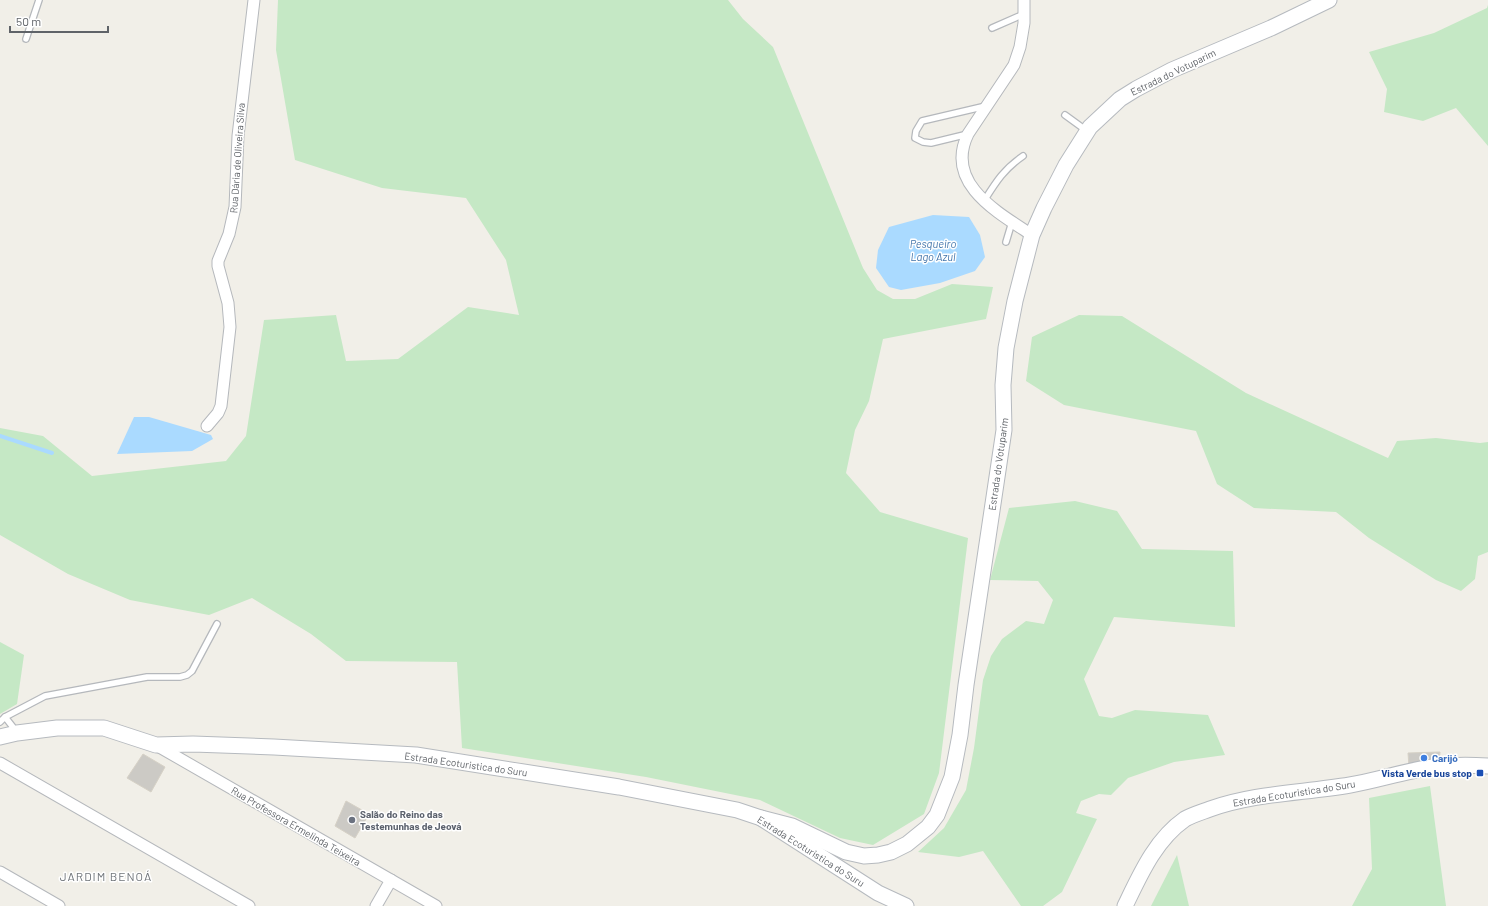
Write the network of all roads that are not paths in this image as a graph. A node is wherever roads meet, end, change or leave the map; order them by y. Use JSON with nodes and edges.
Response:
{"nodes":[{"id":1,"x":39,"y":0,"type":"edge"},
{"id":2,"x":254,"y":0,"type":"edge"},
{"id":3,"x":1024,"y":0,"type":"edge"},
{"id":4,"x":1329,"y":0,"type":"edge"},
{"id":5,"x":1024,"y":14,"type":"junction"},
{"id":6,"x":992,"y":28,"type":"dead end"},
{"id":7,"x":26,"y":40,"type":"dead end"},
{"id":8,"x":986,"y":106,"type":"junction"},
{"id":9,"x":1065,"y":115,"type":"dead end"},
{"id":10,"x":1087,"y":132,"type":"junction"},
{"id":11,"x":968,"y":134,"type":"junction"},
{"id":12,"x":1023,"y":156,"type":"dead end"},
{"id":13,"x":984,"y":201,"type":"junction"},
{"id":14,"x":1012,"y":222,"type":"junction"},
{"id":15,"x":1032,"y":235,"type":"junction"},
{"id":16,"x":1006,"y":242,"type":"dead end"},
{"id":17,"x":207,"y":426,"type":"dead end"},
{"id":18,"x":217,"y":624,"type":"dead end"},
{"id":19,"x":5,"y":717,"type":"junction"},
{"id":20,"x":0,"y":722,"type":"edge"},
{"id":21,"x":17,"y":733,"type":"junction"},
{"id":22,"x":0,"y":737,"type":"edge"},
{"id":23,"x":156,"y":745,"type":"junction"},
{"id":24,"x":0,"y":763,"type":"edge"},
{"id":25,"x":1488,"y":766,"type":"edge"},
{"id":26,"x":761,"y":818,"type":"junction"},
{"id":27,"x":0,"y":872,"type":"edge"},
{"id":28,"x":391,"y":880,"type":"junction"},
{"id":29,"x":59,"y":906,"type":"edge"},
{"id":30,"x":249,"y":906,"type":"edge"},
{"id":31,"x":376,"y":906,"type":"edge"},
{"id":32,"x":436,"y":906,"type":"edge"},
{"id":33,"x":906,"y":906,"type":"edge"},
{"id":34,"x":1125,"y":906,"type":"edge"}],
"edges":[{"from":1,"to":7,"type":"lane"},
{"from":2,"to":17,"type":"street","name":"Rua Dária de Oliveira Silva"},
{"from":3,"to":5,"type":"street"},
{"from":4,"to":10,"type":"main road","name":"Estrada do Votuparim"},
{"from":5,"to":6,"type":"lane"},
{"from":5,"to":8,"type":"street"},
{"from":8,"to":11,"type":"street"},
{"from":8,"to":11,"type":"lane"},
{"from":9,"to":10,"type":"lane"},
{"from":10,"to":15,"type":"main road","name":"Estrada do Votuparim"},
{"from":11,"to":13,"type":"street"},
{"from":12,"to":13,"type":"lane"},
{"from":13,"to":14,"type":"street"},
{"from":14,"to":15,"type":"street"},
{"from":14,"to":16,"type":"lane"},
{"from":15,"to":26,"type":"main road","name":"Estrada do Votuparim"},
{"from":18,"to":19,"type":"lane"},
{"from":19,"to":20,"type":"lane"},
{"from":19,"to":21,"type":"lane"},
{"from":21,"to":22,"type":"main road","name":"Estrada Ecoturistica do Suru"},
{"from":21,"to":23,"type":"main road","name":"Estrada Ecoturistica do Suru"},
{"from":23,"to":26,"type":"main road","name":"Estrada Ecoturistica do Suru"},
{"from":23,"to":28,"type":"street","name":"Rua Professora Ermelinda Teixeira"},
{"from":24,"to":30,"type":"street"},
{"from":25,"to":34,"type":"main road","name":"Estrada Ecoturistica do Suru"},
{"from":26,"to":33,"type":"main road","name":"Estrada Ecoturistica do Suru"},
{"from":27,"to":29,"type":"street"},
{"from":28,"to":31,"type":"street"},
{"from":28,"to":32,"type":"street","name":"Rua Professora Ermelinda Teixeira"}]}
